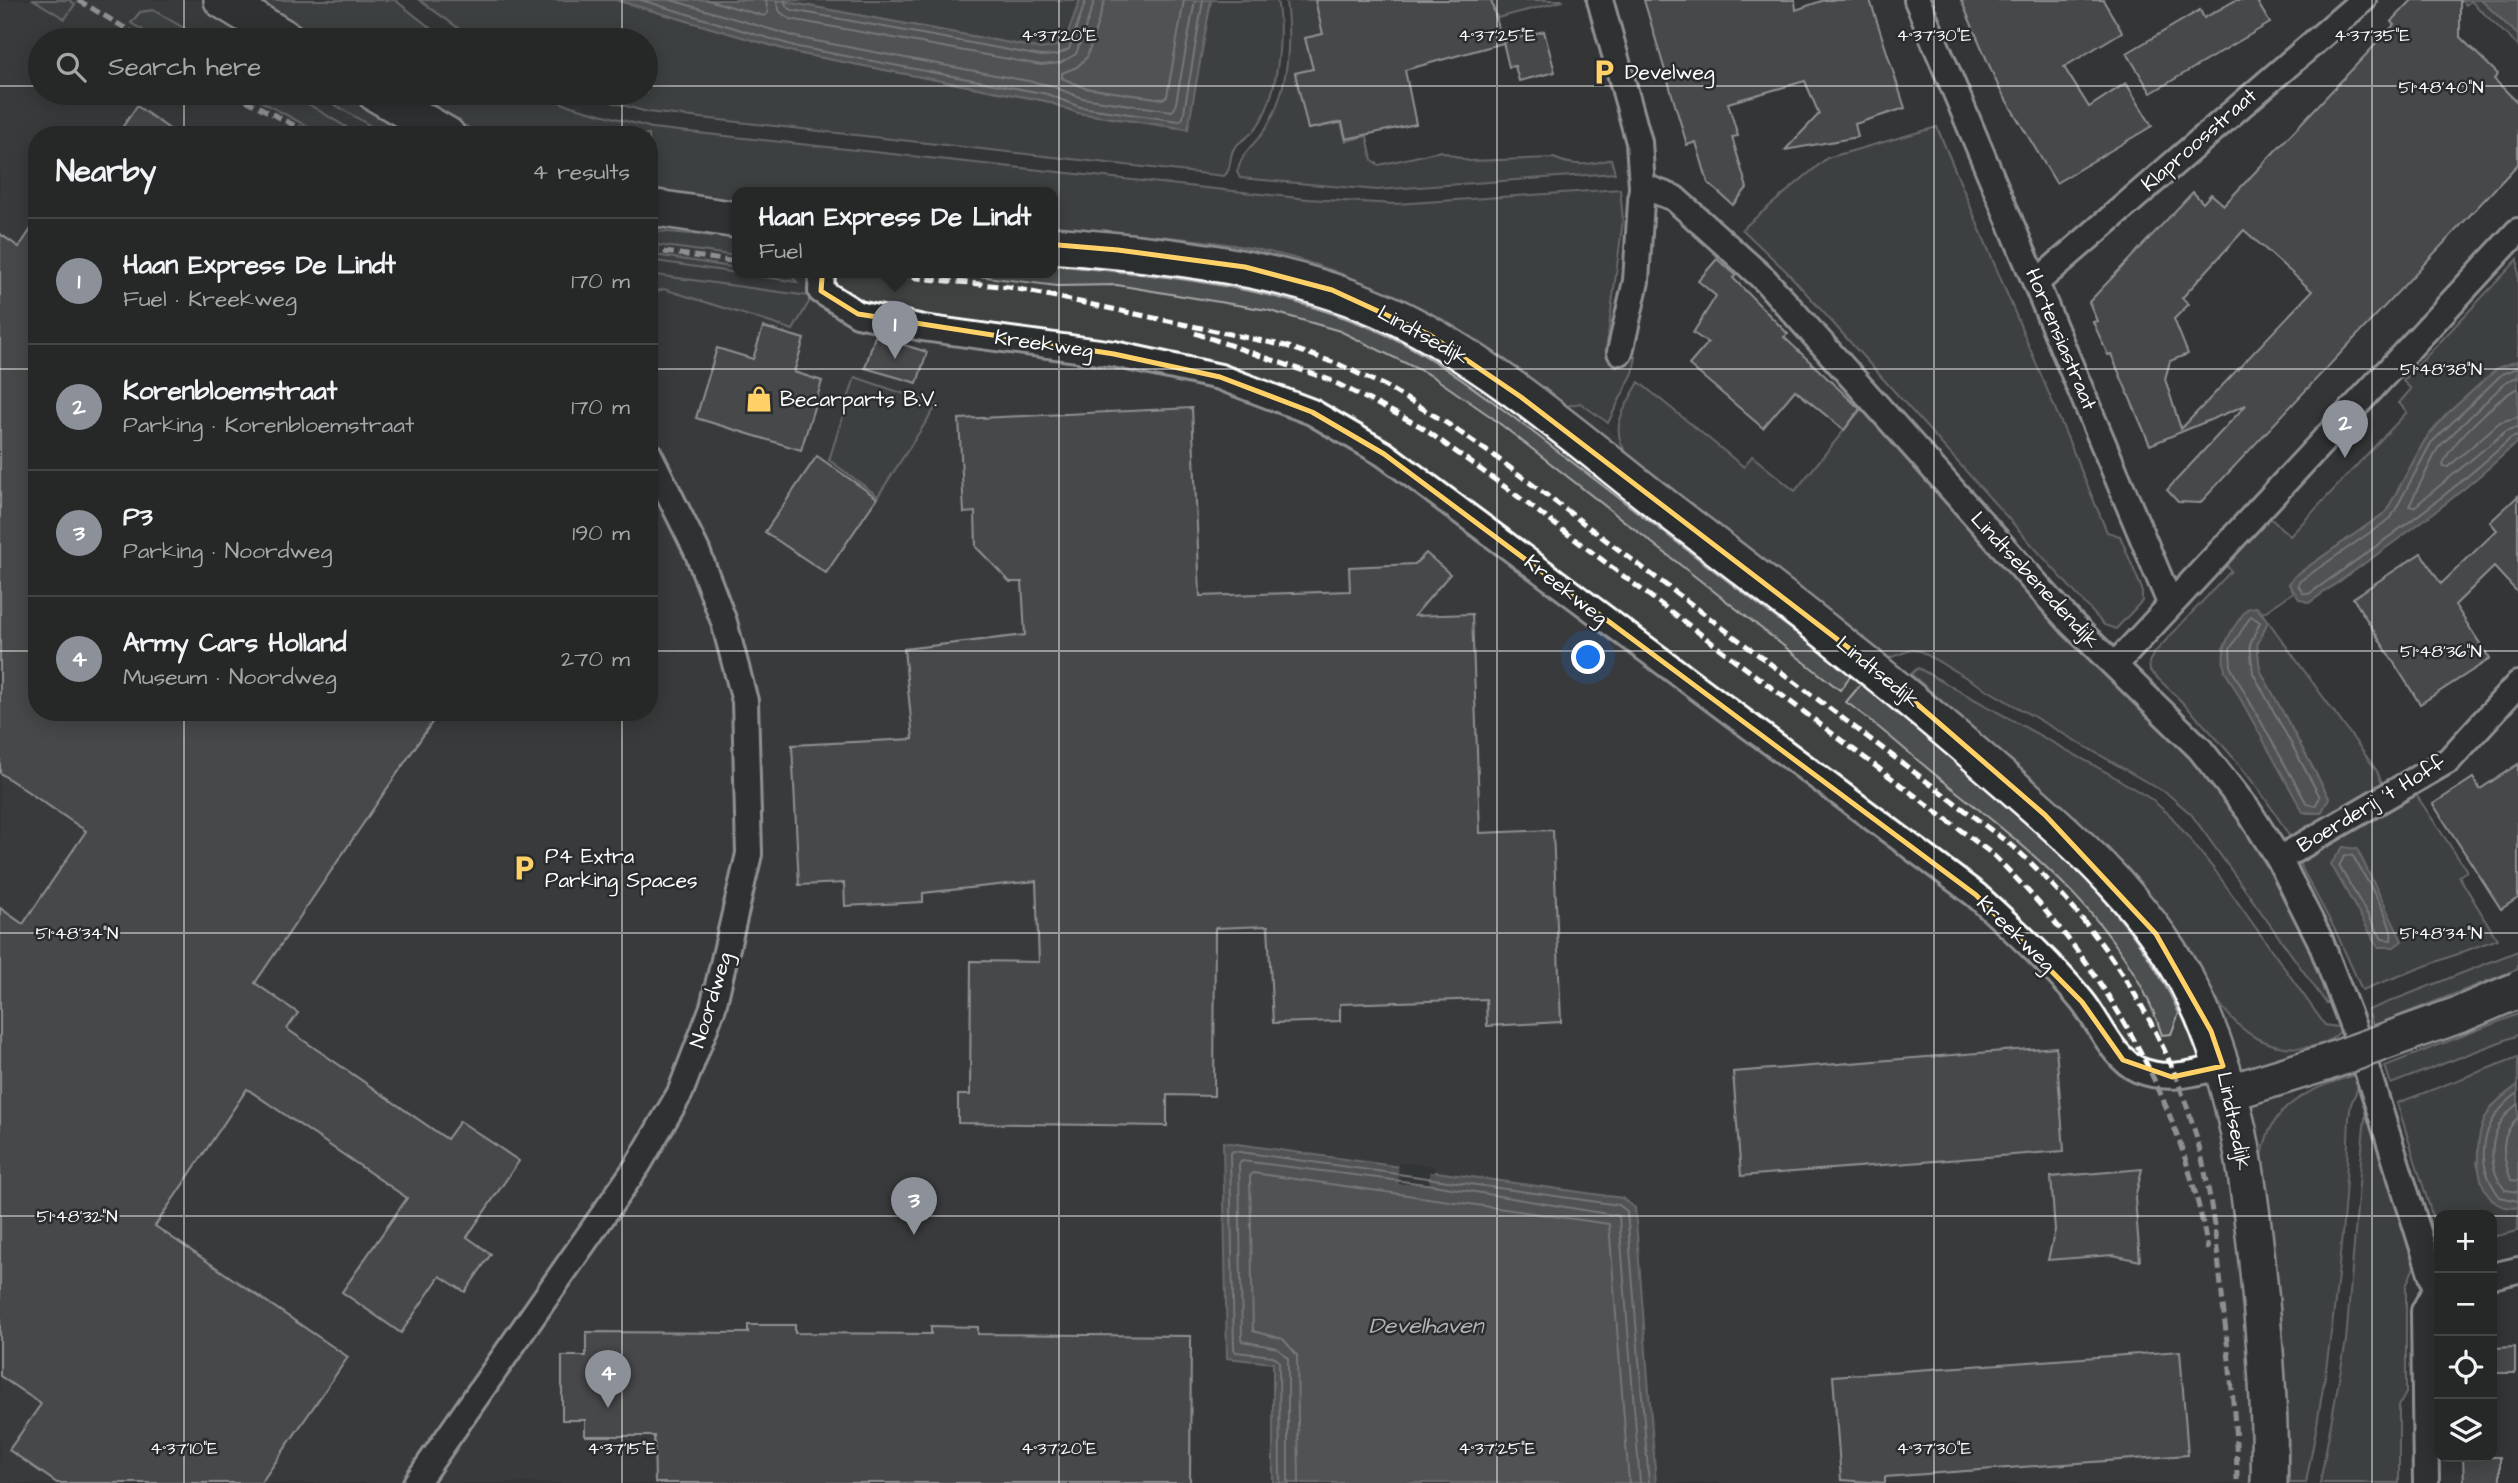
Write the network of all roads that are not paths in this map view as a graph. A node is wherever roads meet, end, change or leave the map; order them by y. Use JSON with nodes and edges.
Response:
{"nodes":[{"id":1,"x":222,"y":0,"type":"edge"},
{"id":2,"x":1600,"y":0,"type":"edge"},
{"id":3,"x":1917,"y":0,"type":"edge"},
{"id":4,"x":2363,"y":0,"type":"edge"},
{"id":5,"x":268,"y":28,"type":"edge"},
{"id":6,"x":396,"y":105,"type":"edge"},
{"id":7,"x":432,"y":126,"type":"edge"},
{"id":8,"x":1642,"y":186,"type":"junction"},
{"id":9,"x":658,"y":208,"type":"edge"},
{"id":10,"x":732,"y":219,"type":"edge"},
{"id":11,"x":2518,"y":232,"type":"edge"},
{"id":12,"x":1058,"y":245,"type":"edge"},
{"id":13,"x":822,"y":278,"type":"edge"},
{"id":14,"x":2037,"y":282,"type":"junction"},
{"id":15,"x":1620,"y":352,"type":"dead end"},
{"id":16,"x":658,"y":472,"type":"edge"},
{"id":17,"x":2170,"y":603,"type":"junction"},
{"id":18,"x":2115,"y":665,"type":"junction"},
{"id":19,"x":2518,"y":684,"type":"edge"},
{"id":20,"x":2279,"y":859,"type":"junction"},
{"id":21,"x":2518,"y":990,"type":"edge"},
{"id":22,"x":2355,"y":1032,"type":"dead end"},
{"id":23,"x":2367,"y":1070,"type":"dead end"},
{"id":24,"x":2227,"y":1079,"type":"junction"},
{"id":25,"x":2518,"y":1270,"type":"edge"},
{"id":26,"x":2497,"y":1275,"type":"edge"},
{"id":27,"x":2434,"y":1276,"type":"edge"},
{"id":28,"x":2434,"y":1295,"type":"edge"},
{"id":29,"x":416,"y":1483,"type":"edge"},
{"id":30,"x":2269,"y":1483,"type":"edge"},
{"id":31,"x":2426,"y":1483,"type":"edge"}],
"edges":[{"from":1,"to":5,"type":"main road"},
{"from":2,"to":8,"type":"street"},
{"from":3,"to":14,"type":"street","name":"Hortensiastraat"},
{"from":4,"to":14,"type":"street","name":"Klaproosstraat"},
{"from":6,"to":7,"type":"main road"},
{"from":8,"to":15,"type":"street"},
{"from":8,"to":18,"type":"street","name":"Lindtsebenedendijk"},
{"from":9,"to":10,"type":"main road"},
{"from":11,"to":17,"type":"street"},
{"from":12,"to":24,"type":"main road","name":"Lindtsedijk"},
{"from":13,"to":24,"type":"street","name":"Kreekweg"},
{"from":14,"to":17,"type":"street","name":"Hortensiastraat"},
{"from":16,"to":29,"type":"street","name":"Noordweg"},
{"from":17,"to":18,"type":"street"},
{"from":18,"to":20,"type":"street","name":"Lindtsebenedendijk"},
{"from":19,"to":20,"type":"street","name":"Boerderij 't Hoff"},
{"from":20,"to":22,"type":"street","name":"Lindtsebenedendijk"},
{"from":21,"to":24,"type":"main road","bridge":true},
{"from":23,"to":27,"type":"street"},
{"from":24,"to":30,"type":"main road","name":"Lindtsedijk"},
{"from":25,"to":26,"type":"street"},
{"from":28,"to":31,"type":"street"}]}
